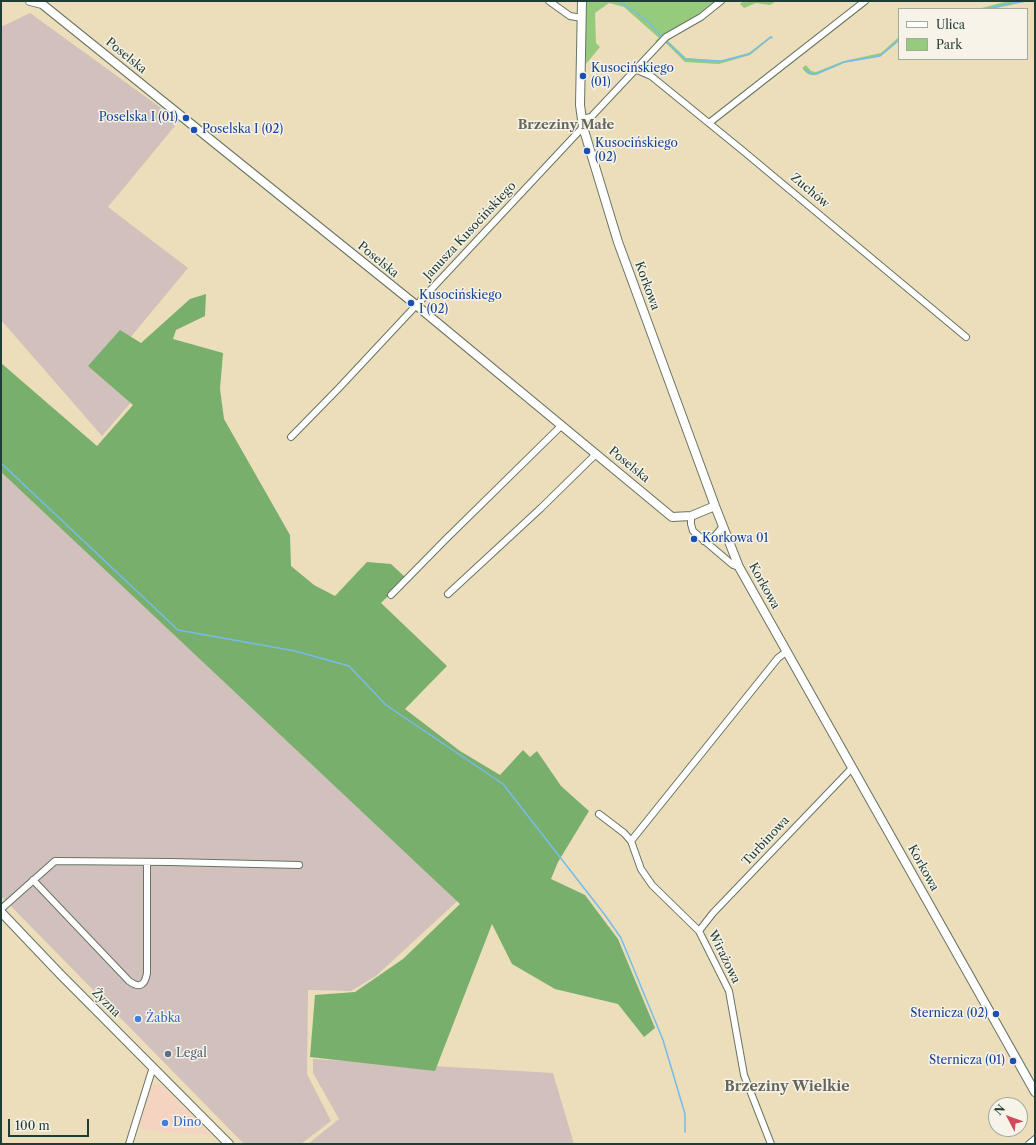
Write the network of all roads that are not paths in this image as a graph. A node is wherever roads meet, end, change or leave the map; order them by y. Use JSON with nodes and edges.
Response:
{"nodes":[{"id":1,"x":30,"y":1,"type":"edge"},
{"id":2,"x":549,"y":1,"type":"edge"},
{"id":3,"x":582,"y":1,"type":"edge"},
{"id":4,"x":721,"y":1,"type":"edge"},
{"id":5,"x":865,"y":1,"type":"edge"},
{"id":6,"x":582,"y":18,"type":"junction"},
{"id":7,"x":635,"y":69,"type":"junction"},
{"id":8,"x":582,"y":123,"type":"junction"},
{"id":9,"x":709,"y":123,"type":"junction"},
{"id":10,"x":416,"y":306,"type":"junction"},
{"id":11,"x":966,"y":337,"type":"dead end"},
{"id":12,"x":562,"y":425,"type":"junction"},
{"id":13,"x":291,"y":437,"type":"dead end"},
{"id":14,"x":596,"y":454,"type":"junction"},
{"id":15,"x":715,"y":506,"type":"junction"},
{"id":16,"x":691,"y":516,"type":"junction"},
{"id":17,"x":723,"y":526,"type":"junction"},
{"id":18,"x":704,"y":540,"type":"junction"},
{"id":19,"x":739,"y":567,"type":"junction"},
{"id":20,"x":448,"y":594,"type":"dead end"},
{"id":21,"x":391,"y":595,"type":"dead end"},
{"id":22,"x":786,"y":652,"type":"junction"},
{"id":23,"x":852,"y":768,"type":"junction"},
{"id":24,"x":598,"y":814,"type":"dead end"},
{"id":25,"x":631,"y":841,"type":"junction"},
{"id":26,"x":147,"y":862,"type":"junction"},
{"id":27,"x":299,"y":865,"type":"dead end"},
{"id":28,"x":33,"y":880,"type":"junction"},
{"id":29,"x":1,"y":909,"type":"edge"},
{"id":30,"x":1,"y":912,"type":"edge"},
{"id":31,"x":699,"y":931,"type":"junction"},
{"id":32,"x":153,"y":1067,"type":"junction"},
{"id":33,"x":1035,"y":1092,"type":"edge"},
{"id":34,"x":1035,"y":1139,"type":"edge"},
{"id":35,"x":129,"y":1144,"type":"edge"},
{"id":36,"x":229,"y":1144,"type":"edge"},
{"id":37,"x":771,"y":1144,"type":"edge"},
{"id":38,"x":1029,"y":1144,"type":"edge"}],
"edges":[{"from":1,"to":10,"type":"street","name":"Poselska"},
{"from":2,"to":6,"type":"street"},
{"from":3,"to":6,"type":"street","name":"Korkowa"},
{"from":4,"to":7,"type":"street","name":"Janusza Kusocińskiego"},
{"from":5,"to":9,"type":"street"},
{"from":6,"to":8,"type":"street","name":"Korkowa"},
{"from":7,"to":8,"type":"street","name":"Janusza Kusocińskiego"},
{"from":7,"to":9,"type":"street","name":"Zuchów"},
{"from":8,"to":10,"type":"street","name":"Janusza Kusocińskiego"},
{"from":8,"to":15,"type":"street","name":"Korkowa"},
{"from":9,"to":11,"type":"street","name":"Zuchów"},
{"from":10,"to":12,"type":"street","name":"Poselska"},
{"from":10,"to":13,"type":"street","name":"Janusza Kusocińskiego"},
{"from":12,"to":14,"type":"street","name":"Poselska"},
{"from":12,"to":21,"type":"street"},
{"from":14,"to":16,"type":"street","name":"Poselska"},
{"from":14,"to":20,"type":"street"},
{"from":15,"to":16,"type":"street","name":"Poselska"},
{"from":15,"to":17,"type":"street","name":"Korkowa"},
{"from":16,"to":18,"type":"street"},
{"from":17,"to":18,"type":"street"},
{"from":17,"to":19,"type":"street","name":"Korkowa"},
{"from":18,"to":19,"type":"street"},
{"from":19,"to":22,"type":"street","name":"Korkowa"},
{"from":22,"to":23,"type":"street","name":"Korkowa"},
{"from":22,"to":25,"type":"street"},
{"from":23,"to":31,"type":"street","name":"Turbinowa"},
{"from":23,"to":33,"type":"street","name":"Korkowa"},
{"from":24,"to":25,"type":"street","name":"Wirażowa"},
{"from":25,"to":31,"type":"street","name":"Wirażowa"},
{"from":26,"to":27,"type":"street"},
{"from":26,"to":28,"type":"street"},
{"from":26,"to":28,"type":"street"},
{"from":28,"to":29,"type":"street"},
{"from":30,"to":32,"type":"street","name":"Żyzna"},
{"from":31,"to":37,"type":"street","name":"Wirażowa"},
{"from":32,"to":35,"type":"street"},
{"from":32,"to":36,"type":"street","name":"Żyzna"},
{"from":34,"to":38,"type":"street"}]}
